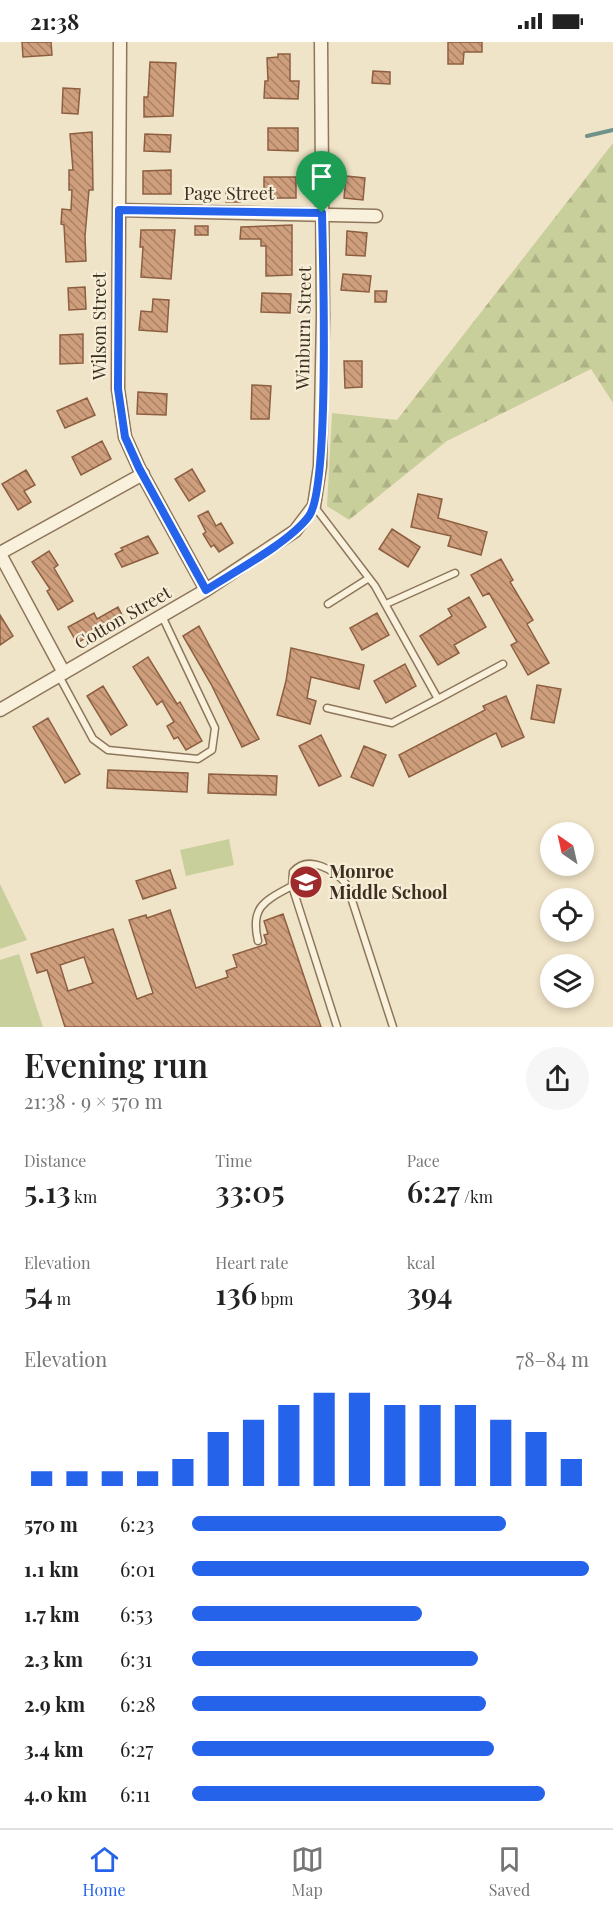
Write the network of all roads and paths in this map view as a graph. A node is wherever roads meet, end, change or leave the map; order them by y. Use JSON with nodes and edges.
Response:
{"nodes":[{"id":1,"x":120,"y":42,"type":"edge"},
{"id":2,"x":321,"y":42,"type":"edge"},
{"id":3,"x":119,"y":210,"type":"junction"},
{"id":4,"x":322,"y":213,"type":"junction"},
{"id":5,"x":376,"y":216,"type":"dead end"},
{"id":6,"x":143,"y":474,"type":"junction"},
{"id":7,"x":314,"y":506,"type":"junction"},
{"id":8,"x":0,"y":553,"type":"edge"},
{"id":9,"x":455,"y":573,"type":"dead end"},
{"id":10,"x":369,"y":578,"type":"junction"},
{"id":11,"x":206,"y":590,"type":"junction"},
{"id":12,"x":328,"y":603,"type":"dead end"},
{"id":13,"x":386,"y":604,"type":"junction"},
{"id":14,"x":162,"y":616,"type":"junction"},
{"id":15,"x":503,"y":664,"type":"dead end"},
{"id":16,"x":62,"y":674,"type":"junction"},
{"id":17,"x":438,"y":699,"type":"junction"},
{"id":18,"x":327,"y":708,"type":"dead end"},
{"id":19,"x":0,"y":710,"type":"edge"},
{"id":20,"x":292,"y":886,"type":"junction"},
{"id":21,"x":258,"y":941,"type":"dead end"},
{"id":22,"x":337,"y":1027,"type":"edge"},
{"id":23,"x":393,"y":1027,"type":"edge"}],
"edges":[{"from":1,"to":3,"type":"street","name":"Wilson Street"},
{"from":2,"to":4,"type":"street","name":"Winburn Street"},
{"from":3,"to":4,"type":"street","name":"Page Street"},
{"from":3,"to":6,"type":"street","name":"Wilson Street"},
{"from":4,"to":5,"type":"street","name":"Page Street"},
{"from":4,"to":7,"type":"street","name":"Winburn Street"},
{"from":6,"to":8,"type":"street"},
{"from":6,"to":11,"type":"street","name":"Wilson Street"},
{"from":7,"to":10,"type":"lane"},
{"from":7,"to":11,"type":"street","name":"Cotton Street"},
{"from":8,"to":16,"type":"street"},
{"from":9,"to":13,"type":"lane"},
{"from":10,"to":12,"type":"lane"},
{"from":10,"to":13,"type":"lane"},
{"from":11,"to":14,"type":"street","name":"Cotton Street"},
{"from":13,"to":17,"type":"lane"},
{"from":14,"to":16,"type":"street","name":"Cotton Street"},
{"from":14,"to":16,"type":"lane"},
{"from":15,"to":17,"type":"lane"},
{"from":16,"to":19,"type":"street","name":"Cotton Street"},
{"from":17,"to":18,"type":"lane"},
{"from":20,"to":21,"type":"lane"},
{"from":20,"to":22,"type":"lane"},
{"from":20,"to":23,"type":"lane"}]}
